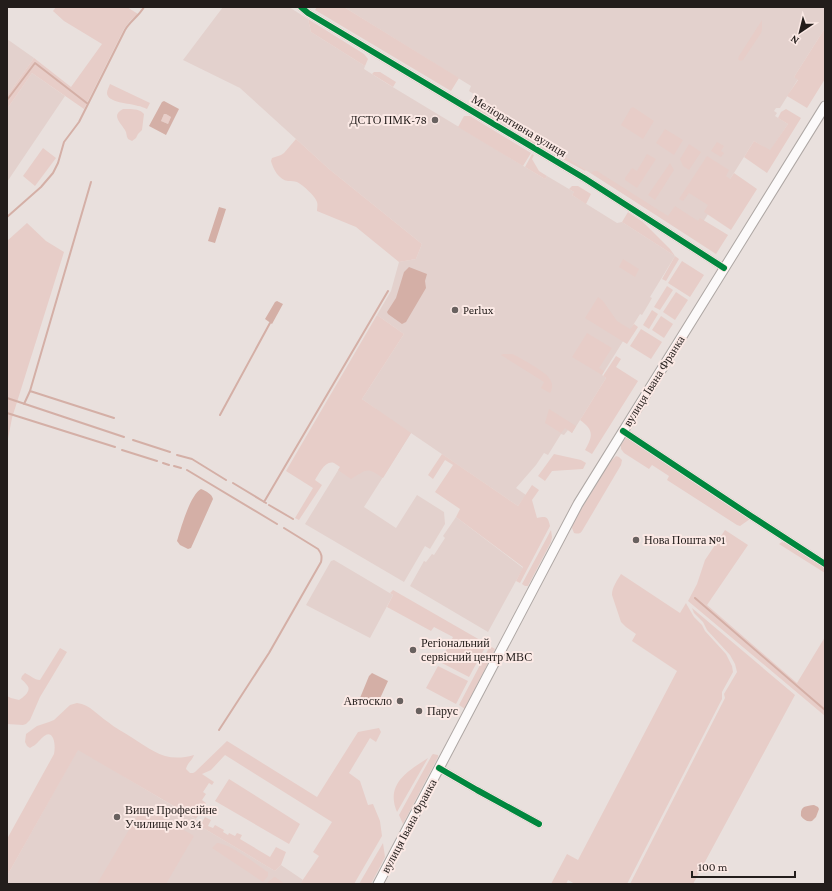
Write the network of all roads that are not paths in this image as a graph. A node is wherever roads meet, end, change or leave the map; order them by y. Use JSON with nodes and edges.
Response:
{"nodes":[{"id":1,"x":301,"y":7,"type":"edge"},
{"id":2,"x":310,"y":10,"type":"edge"},
{"id":3,"x":825,"y":106,"type":"edge"},
{"id":4,"x":724,"y":268,"type":"junction"},
{"id":5,"x":623,"y":431,"type":"junction"},
{"id":6,"x":825,"y":564,"type":"edge"},
{"id":7,"x":439,"y":768,"type":"junction"},
{"id":8,"x":539,"y":824,"type":"dead end"},
{"id":9,"x":378,"y":884,"type":"edge"}],
"edges":[{"from":1,"to":2,"type":"street","name":"Меліоративна вулиця"},
{"from":2,"to":4,"type":"street","name":"Меліоративна вулиця"},
{"from":3,"to":4,"type":"main road","name":"вулиця Івана Франка"},
{"from":4,"to":5,"type":"main road","name":"вулиця Івана Франка"},
{"from":5,"to":6,"type":"street"},
{"from":5,"to":7,"type":"main road","name":"вулиця Івана Франка"},
{"from":7,"to":8,"type":"street","name":"вулиця Івана Франка"},
{"from":7,"to":9,"type":"main road","name":"вулиця Івана Франка"}]}
